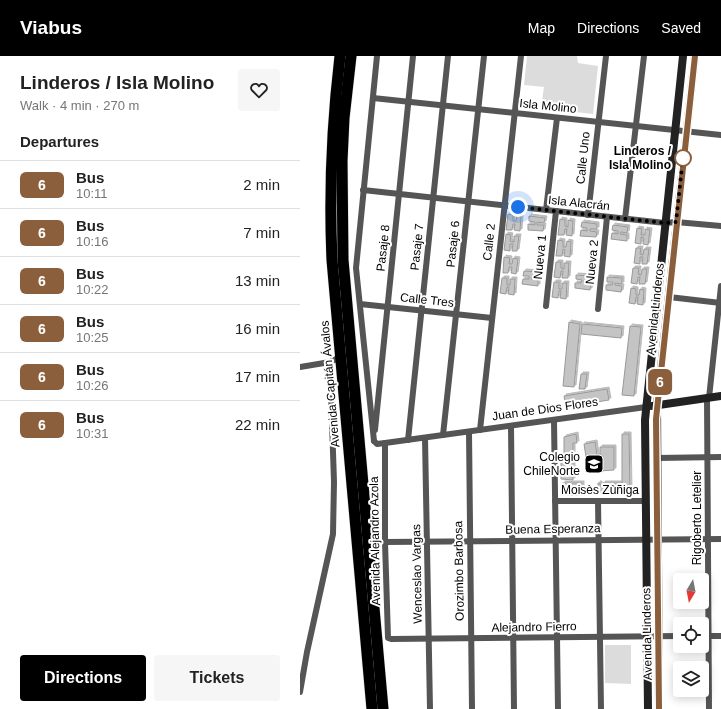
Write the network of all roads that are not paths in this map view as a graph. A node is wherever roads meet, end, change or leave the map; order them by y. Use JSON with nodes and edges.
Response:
{"nodes":[{"id":1,"x":340,"y":56,"type":"edge"},
{"id":2,"x":350,"y":56,"type":"edge"},
{"id":3,"x":377,"y":56,"type":"edge"},
{"id":4,"x":414,"y":56,"type":"edge"},
{"id":5,"x":448,"y":56,"type":"edge"},
{"id":6,"x":484,"y":56,"type":"edge"},
{"id":7,"x":521,"y":56,"type":"edge"},
{"id":8,"x":606,"y":56,"type":"edge"},
{"id":9,"x":644,"y":56,"type":"edge"},
{"id":10,"x":683,"y":56,"type":"edge"},
{"id":11,"x":694,"y":56,"type":"edge"},
{"id":12,"x":373,"y":98,"type":"junction"},
{"id":13,"x":409,"y":102,"type":"junction"},
{"id":14,"x":443,"y":106,"type":"junction"},
{"id":15,"x":478,"y":109,"type":"junction"},
{"id":16,"x":515,"y":113,"type":"junction"},
{"id":17,"x":557,"y":118,"type":"junction"},
{"id":18,"x":598,"y":122,"type":"junction"},
{"id":19,"x":636,"y":126,"type":"junction"},
{"id":20,"x":675,"y":130,"type":"junction"},
{"id":21,"x":686,"y":132,"type":"junction"},
{"id":22,"x":721,"y":135,"type":"edge"},
{"id":23,"x":363,"y":190,"type":"junction"},
{"id":24,"x":399,"y":194,"type":"junction"},
{"id":25,"x":434,"y":198,"type":"junction"},
{"id":26,"x":468,"y":202,"type":"junction"},
{"id":27,"x":504,"y":206,"type":"junction"},
{"id":28,"x":546,"y":210,"type":"junction"},
{"id":29,"x":556,"y":211,"type":"junction"},
{"id":30,"x":588,"y":215,"type":"junction"},
{"id":31,"x":607,"y":217,"type":"junction"},
{"id":32,"x":625,"y":219,"type":"junction"},
{"id":33,"x":676,"y":222,"type":"junction"},
{"id":34,"x":665,"y":223,"type":"junction"},
{"id":35,"x":721,"y":226,"type":"edge"},
{"id":36,"x":721,"y":286,"type":"edge"},
{"id":37,"x":669,"y":297,"type":"junction"},
{"id":38,"x":720,"y":303,"type":"edge"},
{"id":39,"x":360,"y":304,"type":"junction"},
{"id":40,"x":546,"y":306,"type":"dead end"},
{"id":41,"x":388,"y":307,"type":"junction"},
{"id":42,"x":598,"y":309,"type":"dead end"},
{"id":43,"x":422,"y":310,"type":"junction"},
{"id":44,"x":456,"y":314,"type":"junction"},
{"id":45,"x":492,"y":318,"type":"junction"},
{"id":46,"x":335,"y":359,"type":"junction"},
{"id":47,"x":300,"y":367,"type":"edge"},
{"id":48,"x":721,"y":396,"type":"edge"},
{"id":49,"x":708,"y":398,"type":"junction"},
{"id":50,"x":657,"y":405,"type":"junction"},
{"id":51,"x":646,"y":407,"type":"junction"},
{"id":52,"x":554,"y":420,"type":"junction"},
{"id":53,"x":511,"y":426,"type":"junction"},
{"id":54,"x":480,"y":430,"type":"junction"},
{"id":55,"x":468,"y":432,"type":"junction"},
{"id":56,"x":443,"y":435,"type":"junction"},
{"id":57,"x":425,"y":438,"type":"junction"},
{"id":58,"x":408,"y":440,"type":"junction"},
{"id":59,"x":374,"y":441,"type":"junction"},
{"id":60,"x":385,"y":443,"type":"junction"},
{"id":61,"x":708,"y":457,"type":"junction"},
{"id":62,"x":721,"y":457,"type":"edge"},
{"id":63,"x":657,"y":458,"type":"junction"},
{"id":64,"x":555,"y":501,"type":"junction"},
{"id":65,"x":598,"y":501,"type":"junction"},
{"id":66,"x":646,"y":501,"type":"junction"},
{"id":67,"x":658,"y":539,"type":"junction"},
{"id":68,"x":708,"y":539,"type":"junction"},
{"id":69,"x":721,"y":539,"type":"edge"},
{"id":70,"x":556,"y":540,"type":"junction"},
{"id":71,"x":598,"y":540,"type":"junction"},
{"id":72,"x":646,"y":540,"type":"junction"},
{"id":73,"x":470,"y":541,"type":"junction"},
{"id":74,"x":512,"y":541,"type":"junction"},
{"id":75,"x":384,"y":542,"type":"junction"},
{"id":76,"x":427,"y":542,"type":"junction"},
{"id":77,"x":706,"y":617,"type":"edge"},
{"id":78,"x":647,"y":636,"type":"junction"},
{"id":79,"x":659,"y":636,"type":"junction"},
{"id":80,"x":673,"y":636,"type":"edge"},
{"id":81,"x":709,"y":636,"type":"edge"},
{"id":82,"x":721,"y":636,"type":"edge"},
{"id":83,"x":557,"y":637,"type":"junction"},
{"id":84,"x":600,"y":637,"type":"junction"},
{"id":85,"x":388,"y":638,"type":"joint"},
{"id":86,"x":471,"y":638,"type":"junction"},
{"id":87,"x":513,"y":638,"type":"junction"},
{"id":88,"x":429,"y":639,"type":"junction"},
{"id":89,"x":706,"y":653,"type":"edge"},
{"id":90,"x":300,"y":692,"type":"edge"},
{"id":91,"x":372,"y":709,"type":"edge"},
{"id":92,"x":383,"y":709,"type":"edge"},
{"id":93,"x":430,"y":709,"type":"edge"},
{"id":94,"x":472,"y":709,"type":"edge"},
{"id":95,"x":514,"y":709,"type":"edge"},
{"id":96,"x":558,"y":709,"type":"edge"},
{"id":97,"x":601,"y":709,"type":"edge"},
{"id":98,"x":648,"y":709,"type":"edge"},
{"id":99,"x":659,"y":709,"type":"edge"},
{"id":100,"x":709,"y":709,"type":"edge"}],
"edges":[{"from":1,"to":46,"type":"highway","name":"Avenida Capitán Ávalos"},
{"from":2,"to":92,"type":"highway","name":"Avenida Capitán Ávalos"},
{"from":3,"to":12,"type":"street"},
{"from":4,"to":13,"type":"street","name":"Pasaje 8"},
{"from":5,"to":14,"type":"street","name":"Pasaje 7"},
{"from":6,"to":15,"type":"street","name":"Pasaje 6"},
{"from":7,"to":16,"type":"street","name":"Calle 2"},
{"from":8,"to":18,"type":"street","name":"Calle Uno"},
{"from":9,"to":19,"type":"street"},
{"from":10,"to":20,"type":"street","name":"Avenida Linderos"},
{"from":11,"to":21,"type":"street","name":"Avenida Linderos"},
{"from":12,"to":13,"type":"street","name":"Isla Molino"},
{"from":12,"to":23,"type":"street"},
{"from":13,"to":14,"type":"street","name":"Isla Molino"},
{"from":13,"to":24,"type":"street","name":"Pasaje 8"},
{"from":14,"to":15,"type":"street","name":"Isla Molino"},
{"from":14,"to":25,"type":"street","name":"Pasaje 7"},
{"from":15,"to":16,"type":"street","name":"Isla Molino"},
{"from":15,"to":26,"type":"street","name":"Pasaje 6"},
{"from":16,"to":17,"type":"street","name":"Isla Molino"},
{"from":16,"to":27,"type":"street","name":"Calle 2"},
{"from":17,"to":18,"type":"street","name":"Isla Molino"},
{"from":17,"to":28,"type":"street"},
{"from":18,"to":19,"type":"street","name":"Isla Molino"},
{"from":18,"to":30,"type":"street","name":"Calle Uno"},
{"from":19,"to":20,"type":"street","name":"Isla Molino"},
{"from":19,"to":32,"type":"street"},
{"from":20,"to":21,"type":"street","name":"Isla Molino"},
{"from":20,"to":34,"type":"street","name":"Avenida Linderos"},
{"from":21,"to":22,"type":"street","name":"Isla Molino"},
{"from":21,"to":33,"type":"street","name":"Avenida Linderos"},
{"from":23,"to":24,"type":"street","name":"Isla Alacrán"},
{"from":23,"to":39,"type":"street"},
{"from":24,"to":25,"type":"street","name":"Isla Alacrán"},
{"from":24,"to":41,"type":"street","name":"Pasaje 8"},
{"from":25,"to":26,"type":"street","name":"Isla Alacrán"},
{"from":25,"to":43,"type":"street","name":"Pasaje 7"},
{"from":26,"to":27,"type":"street","name":"Isla Alacrán"},
{"from":26,"to":44,"type":"street","name":"Pasaje 6"},
{"from":27,"to":28,"type":"street","name":"Isla Alacrán"},
{"from":27,"to":45,"type":"street","name":"Calle 2"},
{"from":28,"to":29,"type":"street","name":"Isla Alacrán"},
{"from":29,"to":30,"type":"street","name":"Isla Alacrán"},
{"from":29,"to":40,"type":"street","name":"Nueva 1"},
{"from":30,"to":31,"type":"street","name":"Isla Alacrán"},
{"from":31,"to":32,"type":"street","name":"Isla Alacrán"},
{"from":31,"to":42,"type":"street","name":"Nueva 2"},
{"from":32,"to":34,"type":"street","name":"Isla Alacrán"},
{"from":33,"to":34,"type":"street","name":"Isla Alacrán"},
{"from":33,"to":35,"type":"street","name":"Isla Alacrán"},
{"from":33,"to":37,"type":"street","name":"Avenida Linderos"},
{"from":34,"to":51,"type":"street","name":"Avenida Linderos"},
{"from":36,"to":38,"type":"street","name":"Rigoberto Letelier"},
{"from":37,"to":38,"type":"street"},
{"from":37,"to":50,"type":"street","name":"Avenida Linderos"},
{"from":38,"to":49,"type":"street","name":"Rigoberto Letelier"},
{"from":39,"to":41,"type":"street","name":"Calle Tres"},
{"from":39,"to":59,"type":"street"},
{"from":41,"to":43,"type":"street","name":"Calle Tres"},
{"from":41,"to":59,"type":"street","name":"Pasaje 8"},
{"from":43,"to":44,"type":"street","name":"Calle Tres"},
{"from":43,"to":58,"type":"street","name":"Pasaje 7"},
{"from":44,"to":45,"type":"street","name":"Calle Tres"},
{"from":44,"to":56,"type":"street","name":"Pasaje 6"},
{"from":45,"to":54,"type":"street","name":"Calle 2"},
{"from":46,"to":47,"type":"street"},
{"from":46,"to":90,"type":"street"},
{"from":46,"to":91,"type":"highway","name":"Avenida Capitán Ávalos"},
{"from":48,"to":49,"type":"street","name":"Juan de Dios Flores"},
{"from":49,"to":50,"type":"street","name":"Juan de Dios Flores"},
{"from":49,"to":61,"type":"street","name":"Rigoberto Letelier"},
{"from":50,"to":51,"type":"street","name":"Juan de Dios Flores"},
{"from":50,"to":63,"type":"street","name":"Avenida Linderos"},
{"from":51,"to":52,"type":"street","name":"Juan de Dios Flores"},
{"from":51,"to":66,"type":"street","name":"Avenida Linderos"},
{"from":52,"to":53,"type":"street","name":"Juan de Dios Flores"},
{"from":52,"to":64,"type":"street"},
{"from":53,"to":54,"type":"street","name":"Juan de Dios Flores"},
{"from":53,"to":74,"type":"street"},
{"from":54,"to":55,"type":"street","name":"Juan de Dios Flores"},
{"from":55,"to":56,"type":"street","name":"Juan de Dios Flores"},
{"from":55,"to":73,"type":"street","name":"Orozimbo Barbosa"},
{"from":56,"to":57,"type":"street","name":"Juan de Dios Flores"},
{"from":57,"to":58,"type":"street","name":"Juan de Dios Flores"},
{"from":57,"to":76,"type":"street","name":"Wenceslao Vargas"},
{"from":58,"to":60,"type":"street","name":"Juan de Dios Flores"},
{"from":59,"to":60,"type":"street","name":"Juan de Dios Flores"},
{"from":60,"to":75,"type":"street","name":"Avenida Alejandro Azola"},
{"from":61,"to":62,"type":"street"},
{"from":61,"to":63,"type":"street"},
{"from":61,"to":68,"type":"street","name":"Rigoberto Letelier"},
{"from":63,"to":67,"type":"street","name":"Avenida Linderos"},
{"from":64,"to":65,"type":"street","name":"Moisès Zùñiga"},
{"from":64,"to":70,"type":"street"},
{"from":65,"to":66,"type":"street","name":"Moisès Zùñiga"},
{"from":65,"to":71,"type":"street"},
{"from":66,"to":72,"type":"street","name":"Avenida Linderos"},
{"from":67,"to":68,"type":"street","name":"Buena Esperanza"},
{"from":67,"to":72,"type":"street","name":"Buena Esperanza"},
{"from":67,"to":79,"type":"street","name":"Avenida Linderos"},
{"from":68,"to":69,"type":"street","name":"Buena Esperanza"},
{"from":68,"to":77,"type":"street","name":"Rigoberto Letelier"},
{"from":70,"to":71,"type":"street","name":"Buena Esperanza"},
{"from":70,"to":74,"type":"street","name":"Buena Esperanza"},
{"from":70,"to":83,"type":"street"},
{"from":71,"to":72,"type":"street","name":"Buena Esperanza"},
{"from":71,"to":84,"type":"street"},
{"from":72,"to":78,"type":"street","name":"Avenida Linderos"},
{"from":73,"to":74,"type":"street","name":"Buena Esperanza"},
{"from":73,"to":76,"type":"street","name":"Buena Esperanza"},
{"from":73,"to":86,"type":"street","name":"Orozimbo Barbosa"},
{"from":74,"to":87,"type":"street"},
{"from":75,"to":76,"type":"street","name":"Buena Esperanza"},
{"from":75,"to":85,"type":"street","name":"Avenida Alejandro Azola"},
{"from":76,"to":88,"type":"street","name":"Wenceslao Vargas"},
{"from":78,"to":79,"type":"street","name":"Alejandro Fierro"},
{"from":78,"to":84,"type":"street","name":"Alejandro Fierro"},
{"from":78,"to":98,"type":"street","name":"Avenida Linderos"},
{"from":79,"to":80,"type":"street","name":"Alejandro Fierro"},
{"from":79,"to":99,"type":"street","name":"Avenida Linderos"},
{"from":81,"to":82,"type":"street"},
{"from":83,"to":84,"type":"street","name":"Alejandro Fierro"},
{"from":83,"to":87,"type":"street","name":"Alejandro Fierro"},
{"from":83,"to":96,"type":"street"},
{"from":84,"to":97,"type":"street"},
{"from":85,"to":88,"type":"street","name":"Alejandro Fierro"},
{"from":86,"to":87,"type":"street","name":"Alejandro Fierro"},
{"from":86,"to":88,"type":"street","name":"Alejandro Fierro"},
{"from":86,"to":94,"type":"street","name":"Orozimbo Barbosa"},
{"from":87,"to":95,"type":"street"},
{"from":88,"to":93,"type":"street","name":"Wenceslao Vargas"},
{"from":89,"to":100,"type":"street","name":"Rigoberto Letelier"}]}
